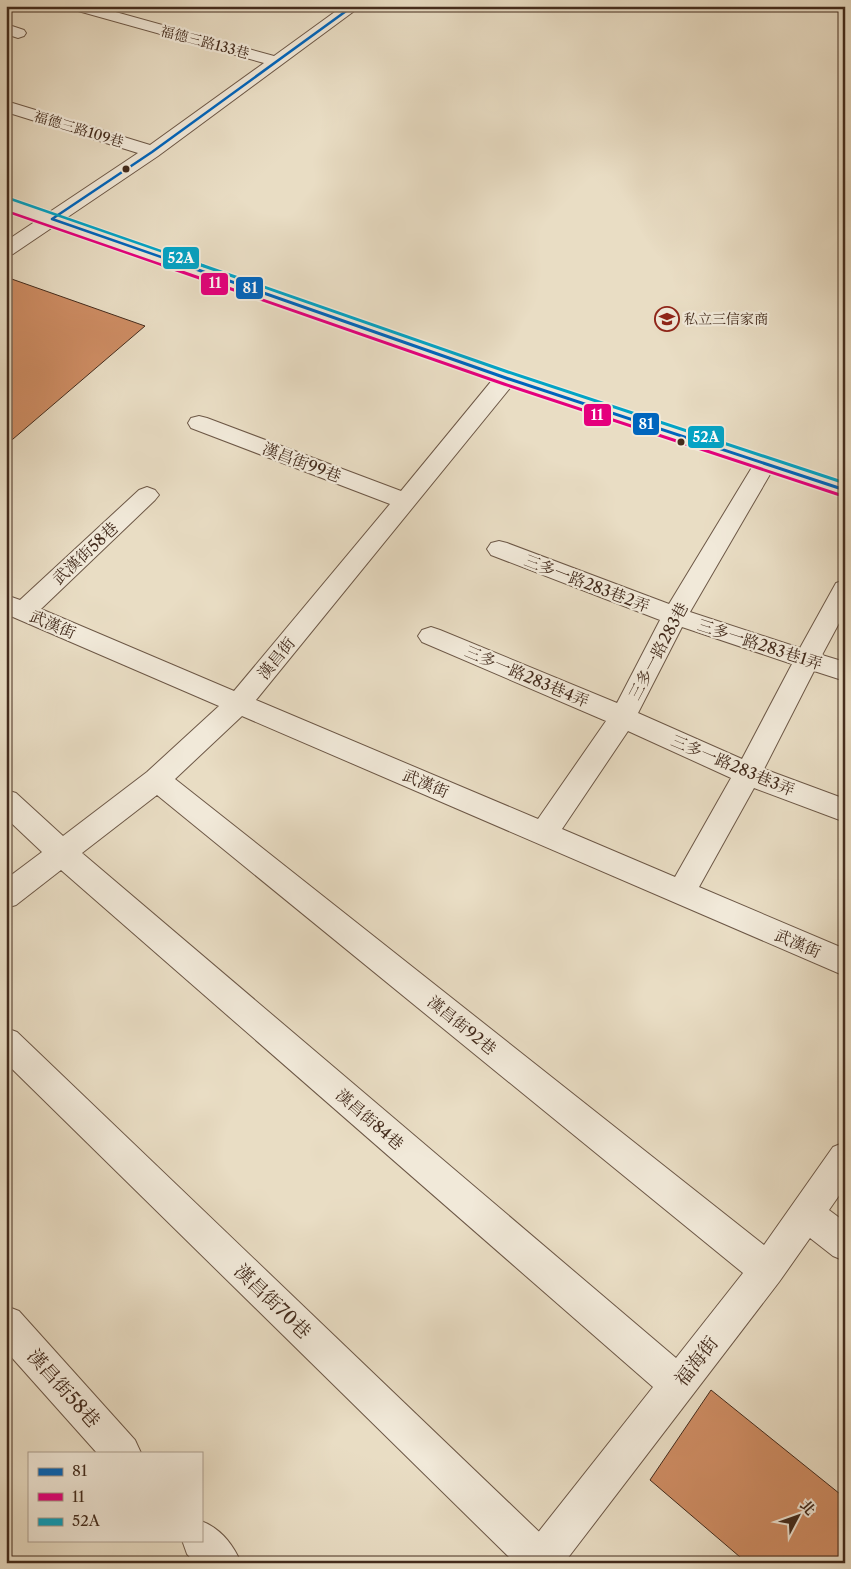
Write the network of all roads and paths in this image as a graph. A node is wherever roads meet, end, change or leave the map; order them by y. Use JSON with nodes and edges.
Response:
{"nodes":[{"id":1,"x":76,"y":6,"type":"edge"},
{"id":2,"x":353,"y":6,"type":"edge"},
{"id":3,"x":836,"y":6,"type":"edge"},
{"id":4,"x":845,"y":8,"type":"edge"},
{"id":5,"x":276,"y":62,"type":"junction"},
{"id":6,"x":6,"y":106,"type":"edge"},
{"id":7,"x":152,"y":152,"type":"junction"},
{"id":8,"x":6,"y":204,"type":"edge"},
{"id":9,"x":52,"y":219,"type":"junction"},
{"id":10,"x":6,"y":250,"type":"edge"},
{"id":11,"x":506,"y":378,"type":"junction"},
{"id":12,"x":199,"y":423,"type":"dead end"},
{"id":13,"x":765,"y":464,"type":"junction"},
{"id":14,"x":845,"y":490,"type":"edge"},
{"id":15,"x":147,"y":495,"type":"dead end"},
{"id":16,"x":405,"y":500,"type":"junction"},
{"id":17,"x":499,"y":549,"type":"dead end"},
{"id":18,"x":845,"y":589,"type":"edge"},
{"id":19,"x":14,"y":607,"type":"edge"},
{"id":20,"x":675,"y":616,"type":"junction"},
{"id":21,"x":431,"y":636,"type":"dead end"},
{"id":22,"x":807,"y":659,"type":"junction"},
{"id":23,"x":845,"y":672,"type":"edge"},
{"id":24,"x":239,"y":704,"type":"junction"},
{"id":25,"x":623,"y":716,"type":"junction"},
{"id":26,"x":748,"y":774,"type":"junction"},
{"id":27,"x":157,"y":780,"type":"junction"},
{"id":28,"x":6,"y":801,"type":"edge"},
{"id":29,"x":845,"y":811,"type":"edge"},
{"id":30,"x":543,"y":834,"type":"junction"},
{"id":31,"x":62,"y":853,"type":"junction"},
{"id":32,"x":681,"y":893,"type":"junction"},
{"id":33,"x":6,"y":896,"type":"edge"},
{"id":34,"x":845,"y":963,"type":"edge"},
{"id":35,"x":6,"y":1042,"type":"edge"},
{"id":36,"x":845,"y":1158,"type":"edge"},
{"id":37,"x":806,"y":1214,"type":"junction"},
{"id":38,"x":845,"y":1244,"type":"edge"},
{"id":39,"x":767,"y":1270,"type":"junction"},
{"id":40,"x":6,"y":1324,"type":"edge"},
{"id":41,"x":678,"y":1384,"type":"junction"},
{"id":42,"x":121,"y":1452,"type":"edge"},
{"id":43,"x":202,"y":1541,"type":"edge"},
{"id":44,"x":541,"y":1562,"type":"edge"},
{"id":45,"x":221,"y":1563,"type":"edge"}],
"edges":[{"from":1,"to":5,"type":"street","name":"福德三路133巷"},
{"from":2,"to":5,"type":"street"},
{"from":3,"to":4,"type":"street"},
{"from":5,"to":7,"type":"street"},
{"from":6,"to":7,"type":"street","name":"福德三路109巷"},
{"from":7,"to":9,"type":"street"},
{"from":8,"to":9,"type":"street"},
{"from":9,"to":10,"type":"street"},
{"from":9,"to":11,"type":"street"},
{"from":11,"to":13,"type":"street"},
{"from":11,"to":16,"type":"street","name":"漢昌街"},
{"from":12,"to":16,"type":"street","name":"漢昌街99巷"},
{"from":13,"to":14,"type":"street"},
{"from":13,"to":20,"type":"street","name":"三多一路283巷"},
{"from":15,"to":19,"type":"street","name":"武漢街58巷"},
{"from":16,"to":24,"type":"street","name":"漢昌街"},
{"from":17,"to":20,"type":"street","name":"三多一路283巷2弄"},
{"from":18,"to":22,"type":"street"},
{"from":19,"to":24,"type":"street","name":"武漢街"},
{"from":20,"to":22,"type":"street","name":"三多一路283巷1弄"},
{"from":20,"to":25,"type":"street","name":"三多一路283巷"},
{"from":21,"to":25,"type":"street","name":"三多一路283巷4弄"},
{"from":22,"to":23,"type":"street","name":"三多一路283巷1弄"},
{"from":22,"to":26,"type":"street"},
{"from":24,"to":27,"type":"street","name":"漢昌街"},
{"from":24,"to":30,"type":"street","name":"武漢街"},
{"from":25,"to":26,"type":"street","name":"三多一路283巷3弄"},
{"from":25,"to":30,"type":"street","name":"三多一路283巷"},
{"from":26,"to":29,"type":"street","name":"三多一路283巷3弄"},
{"from":26,"to":32,"type":"street"},
{"from":27,"to":31,"type":"street","name":"漢昌街"},
{"from":27,"to":39,"type":"street","name":"漢昌街92巷"},
{"from":28,"to":31,"type":"street","name":"漢昌街84巷"},
{"from":30,"to":32,"type":"street","name":"武漢街"},
{"from":31,"to":33,"type":"street","name":"漢昌街"},
{"from":31,"to":41,"type":"street","name":"漢昌街84巷"},
{"from":32,"to":34,"type":"street","name":"武漢街"},
{"from":35,"to":44,"type":"street","name":"漢昌街70巷"},
{"from":36,"to":37,"type":"street","name":"福海街"},
{"from":37,"to":38,"type":"street"},
{"from":37,"to":39,"type":"street","name":"福海街"},
{"from":39,"to":41,"type":"street","name":"福海街"},
{"from":40,"to":42,"type":"street","name":"漢昌街58巷"},
{"from":41,"to":44,"type":"street","name":"福海街"},
{"from":43,"to":45,"type":"street"}]}
